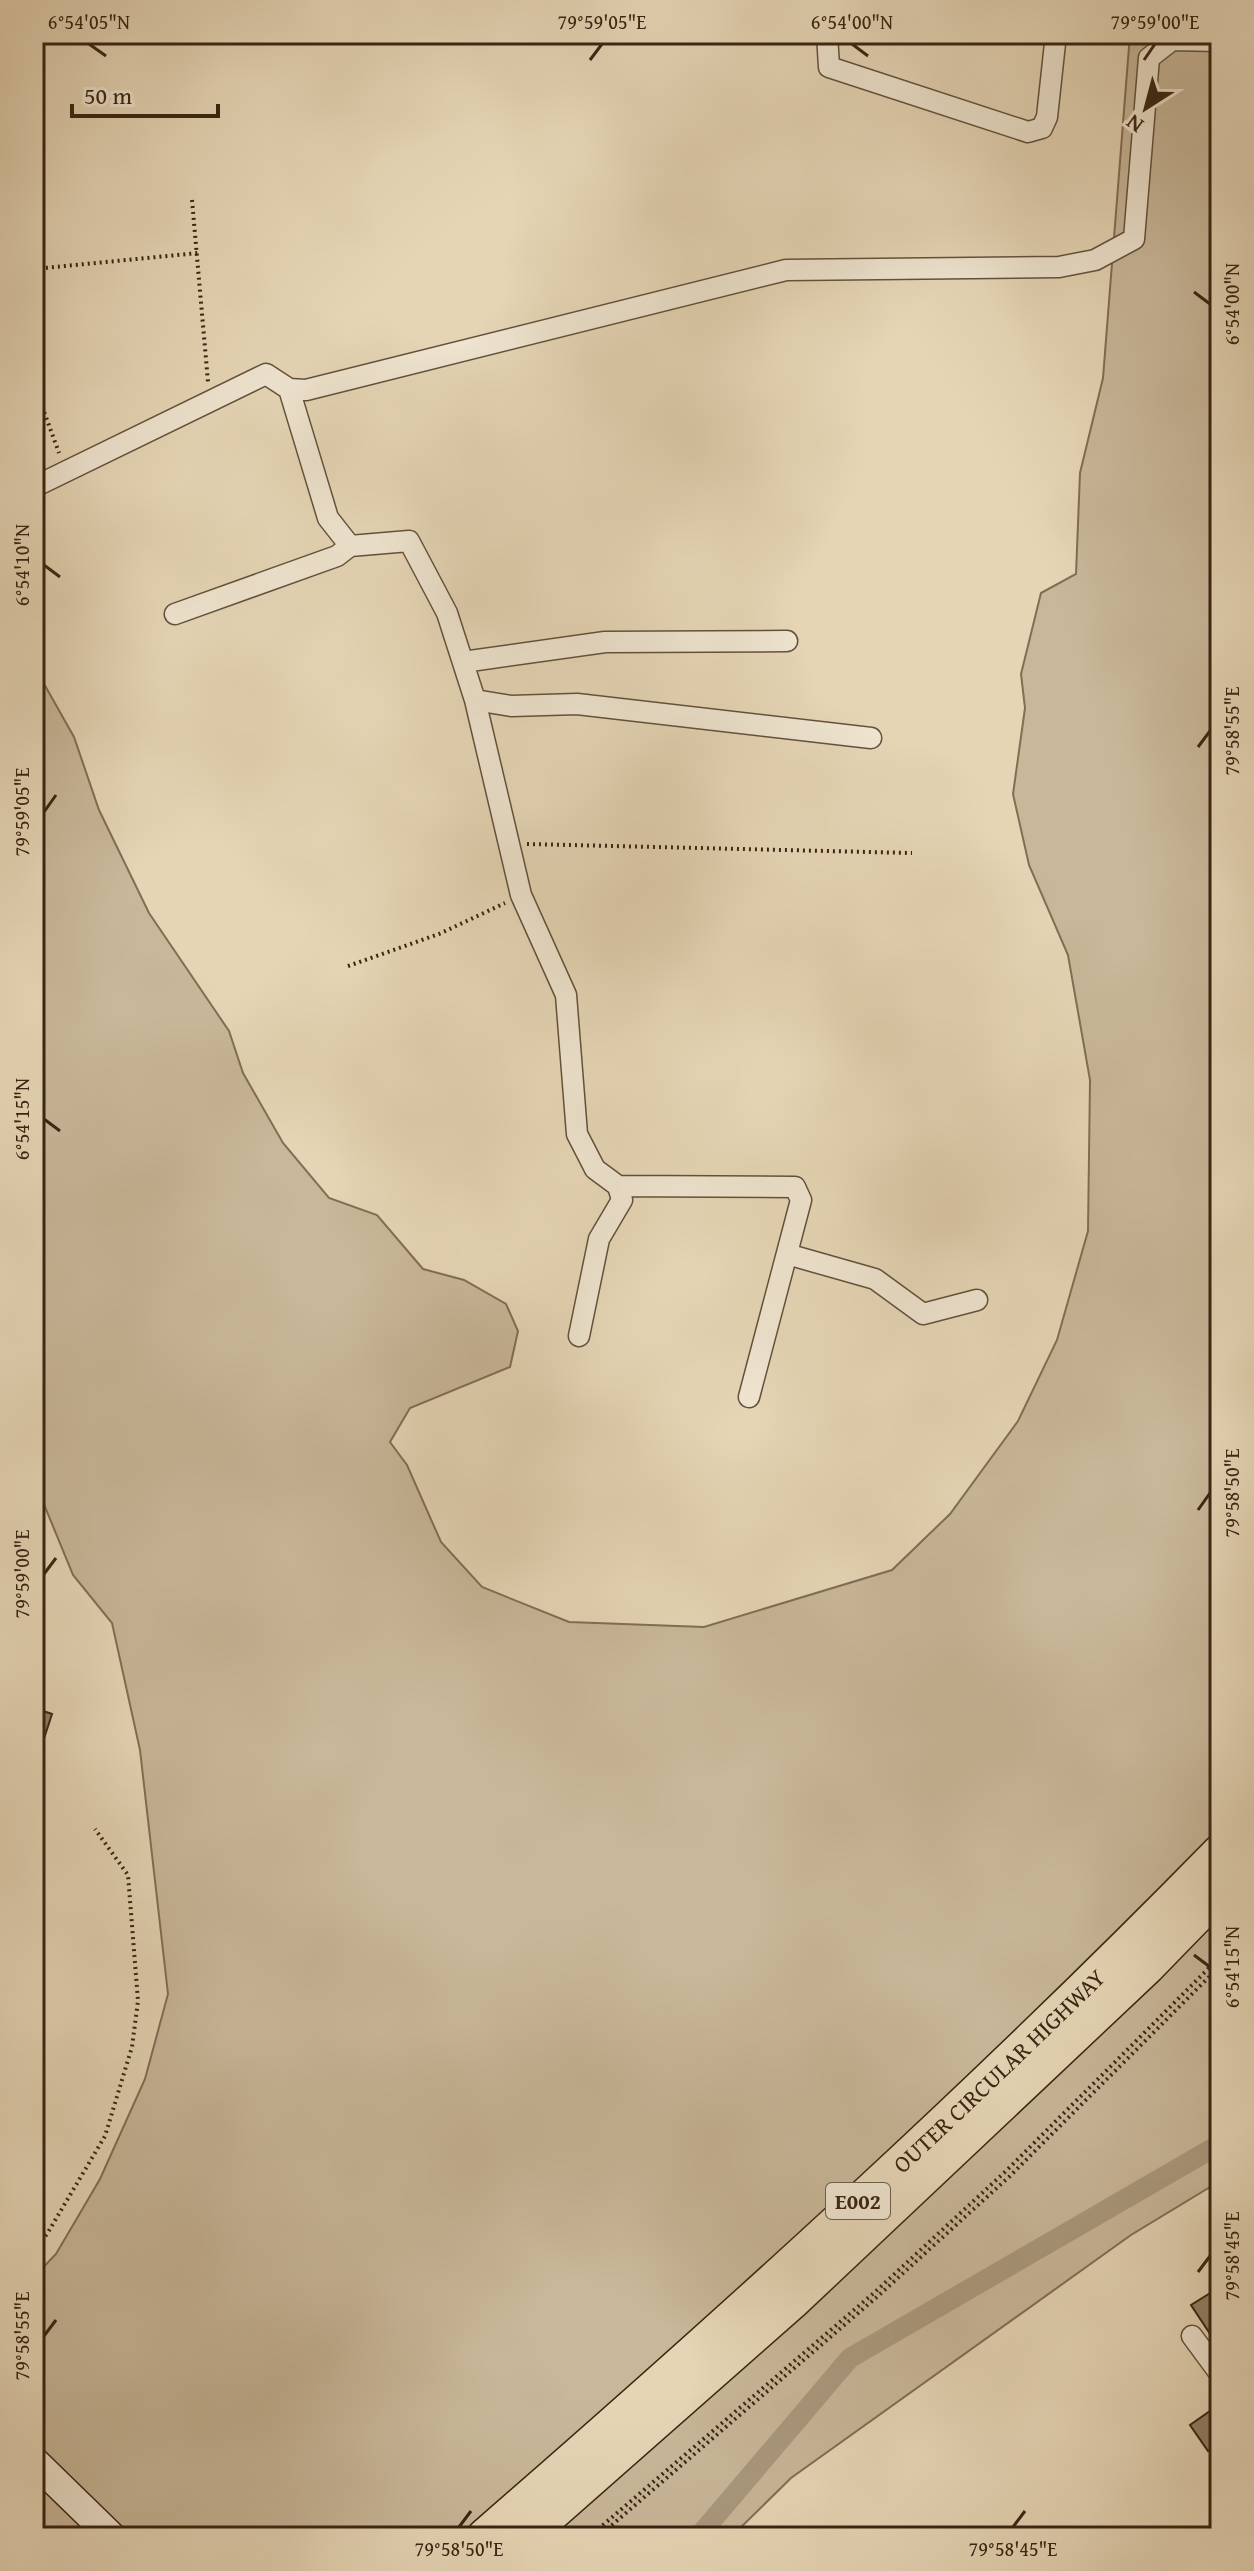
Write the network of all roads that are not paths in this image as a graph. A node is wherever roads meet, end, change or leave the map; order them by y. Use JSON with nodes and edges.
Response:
{"nodes":[{"id":1,"x":827,"y":34,"type":"edge"},
{"id":2,"x":1056,"y":34,"type":"edge"},
{"id":3,"x":1220,"y":41,"type":"edge"},
{"id":4,"x":289,"y":389,"type":"junction"},
{"id":5,"x":34,"y":487,"type":"edge"},
{"id":6,"x":350,"y":546,"type":"junction"},
{"id":7,"x":175,"y":614,"type":"dead end"},
{"id":8,"x":787,"y":641,"type":"dead end"},
{"id":9,"x":463,"y":662,"type":"junction"},
{"id":10,"x":475,"y":700,"type":"junction"},
{"id":11,"x":871,"y":738,"type":"dead end"},
{"id":12,"x":618,"y":1186,"type":"junction"},
{"id":13,"x":787,"y":1254,"type":"junction"},
{"id":14,"x":977,"y":1300,"type":"dead end"},
{"id":15,"x":579,"y":1336,"type":"dead end"},
{"id":16,"x":749,"y":1397,"type":"dead end"},
{"id":17,"x":1220,"y":1853,"type":"edge"},
{"id":18,"x":1220,"y":1891,"type":"edge"},
{"id":19,"x":1192,"y":2336,"type":"dead end"},
{"id":20,"x":1220,"y":2374,"type":"edge"},
{"id":21,"x":34,"y":2461,"type":"edge"},
{"id":22,"x":112,"y":2537,"type":"edge"},
{"id":23,"x":485,"y":2537,"type":"edge"},
{"id":24,"x":524,"y":2537,"type":"edge"}],
"edges":[{"from":1,"to":2,"type":"street"},
{"from":3,"to":4,"type":"street"},
{"from":4,"to":5,"type":"street"},
{"from":4,"to":6,"type":"street"},
{"from":6,"to":7,"type":"street"},
{"from":6,"to":9,"type":"street"},
{"from":8,"to":9,"type":"street"},
{"from":9,"to":10,"type":"street"},
{"from":10,"to":11,"type":"street"},
{"from":10,"to":12,"type":"street"},
{"from":12,"to":13,"type":"street"},
{"from":12,"to":15,"type":"street"},
{"from":13,"to":14,"type":"street"},
{"from":13,"to":16,"type":"street"},
{"from":17,"to":23,"type":"highway","name":"OUTER CIRCULAR HIGHWAY","number":"E002"},
{"from":18,"to":24,"type":"highway","name":"OUTER CIRCULAR HIGHWAY","number":"E002"},
{"from":19,"to":20,"type":"street"},
{"from":21,"to":22,"type":"street"}]}
